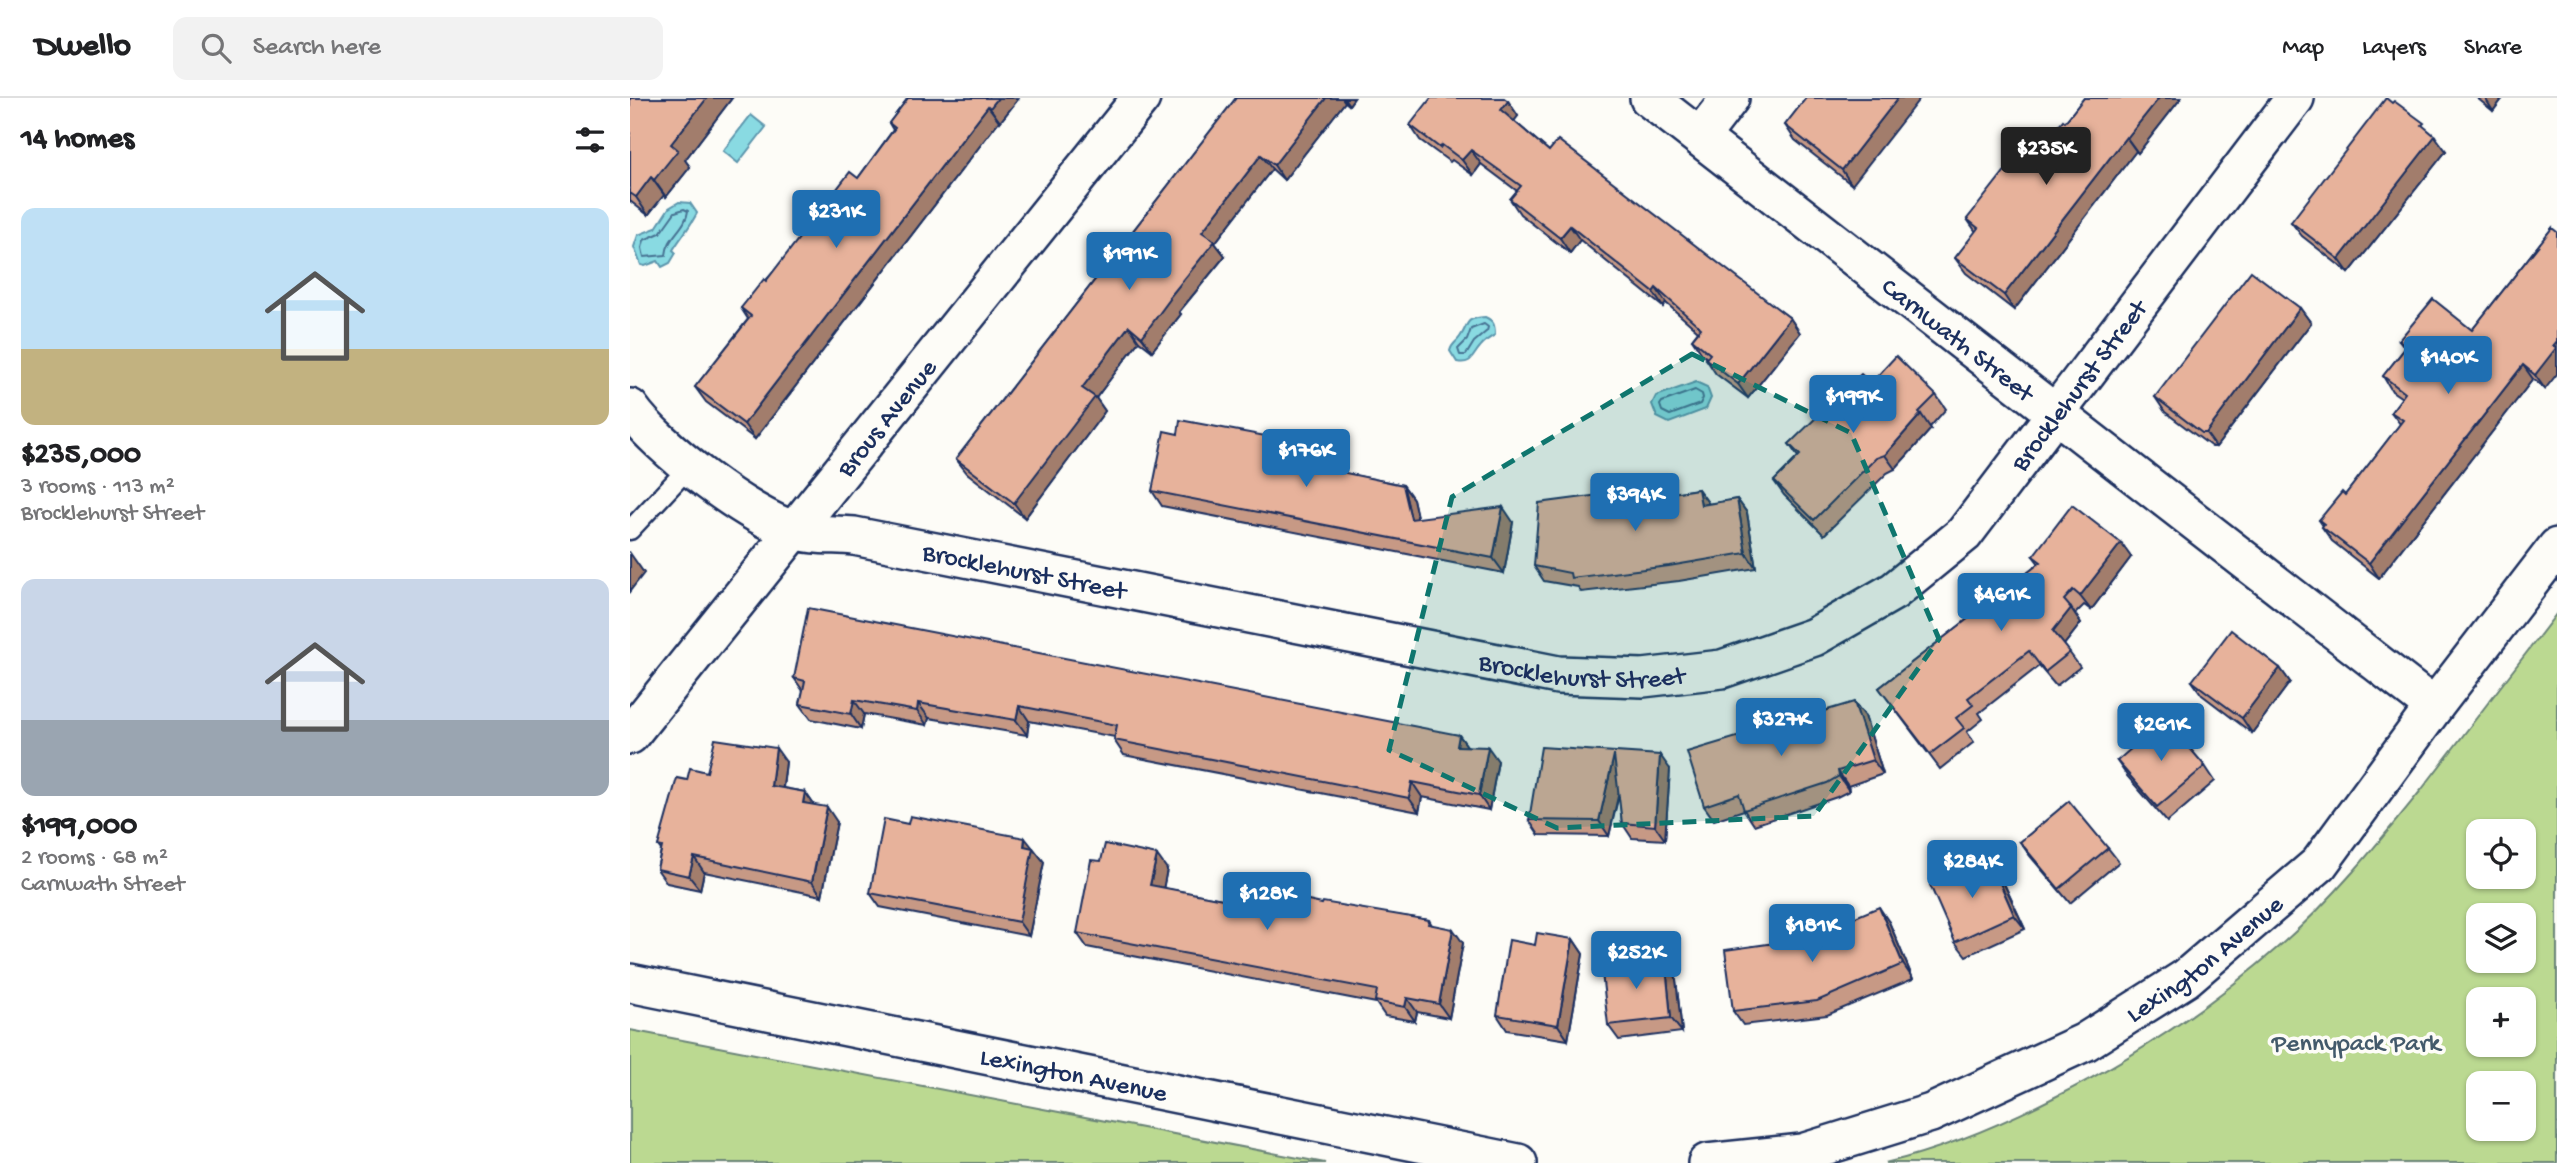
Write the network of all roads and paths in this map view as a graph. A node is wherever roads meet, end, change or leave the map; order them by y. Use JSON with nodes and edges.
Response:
{"nodes":[{"id":1,"x":1140,"y":98,"type":"edge"},
{"id":2,"x":1649,"y":98,"type":"edge"},
{"id":3,"x":1730,"y":98,"type":"edge"},
{"id":4,"x":2295,"y":98,"type":"edge"},
{"id":5,"x":1700,"y":137,"type":"junction"},
{"id":6,"x":630,"y":408,"type":"edge"},
{"id":7,"x":2055,"y":414,"type":"junction"},
{"id":8,"x":690,"y":466,"type":"junction"},
{"id":9,"x":630,"y":530,"type":"edge"},
{"id":10,"x":794,"y":531,"type":"junction"},
{"id":11,"x":2557,"y":547,"type":"edge"},
{"id":12,"x":2434,"y":707,"type":"junction"},
{"id":13,"x":640,"y":716,"type":"edge"},
{"id":14,"x":630,"y":983,"type":"edge"},
{"id":15,"x":1518,"y":1163,"type":"edge"},
{"id":16,"x":1707,"y":1163,"type":"edge"}],
"edges":[{"from":1,"to":10,"type":"street","name":"Brous Avenue"},
{"from":2,"to":5,"type":"street","name":"Carnwath Street"},
{"from":3,"to":5,"type":"street"},
{"from":4,"to":7,"type":"street","name":"Brocklehurst Street"},
{"from":5,"to":7,"type":"street","name":"Carnwath Street"},
{"from":6,"to":8,"type":"street"},
{"from":7,"to":10,"type":"street","name":"Brocklehurst Street"},
{"from":7,"to":12,"type":"street","name":"Carnwath Street"},
{"from":8,"to":9,"type":"lane"},
{"from":8,"to":10,"type":"street"},
{"from":10,"to":13,"type":"street","name":"Brous Avenue"},
{"from":11,"to":12,"type":"street","name":"Lexington Avenue"},
{"from":12,"to":16,"type":"street","name":"Lexington Avenue"},
{"from":14,"to":15,"type":"street","name":"Lexington Avenue"}]}
